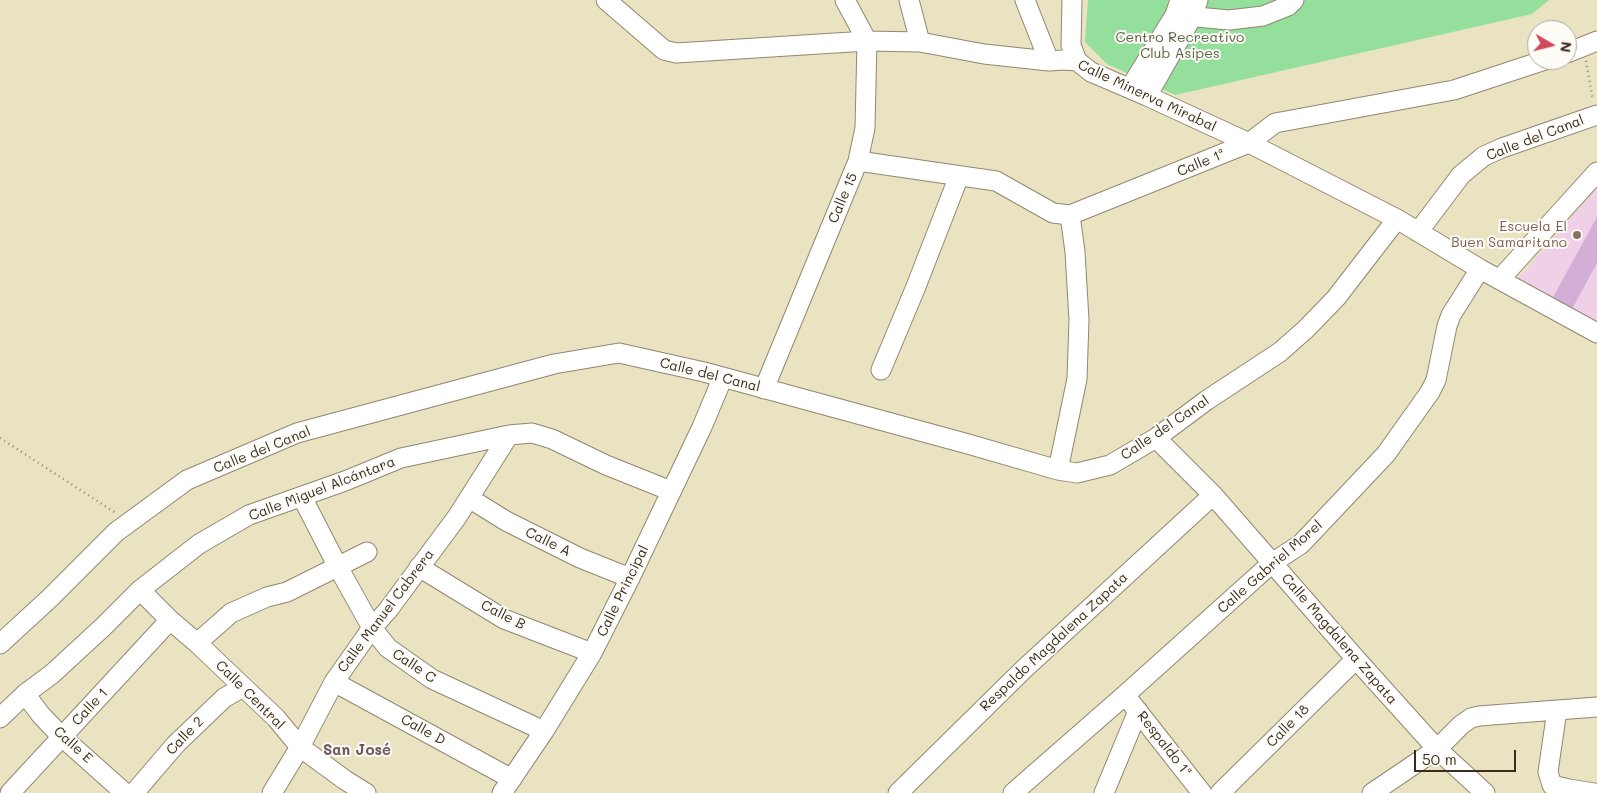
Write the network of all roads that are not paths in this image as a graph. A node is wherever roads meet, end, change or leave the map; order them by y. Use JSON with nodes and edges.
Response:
{"nodes":[{"id":1,"x":606,"y":0,"type":"edge"},
{"id":2,"x":845,"y":0,"type":"edge"},
{"id":3,"x":909,"y":0,"type":"edge"},
{"id":4,"x":1025,"y":0,"type":"edge"},
{"id":5,"x":1072,"y":0,"type":"edge"},
{"id":6,"x":1294,"y":0,"type":"edge"},
{"id":7,"x":1186,"y":8,"type":"edge"},
{"id":8,"x":867,"y":41,"type":"junction"},
{"id":9,"x":920,"y":42,"type":"junction"},
{"id":10,"x":1049,"y":61,"type":"junction"},
{"id":11,"x":1077,"y":61,"type":"junction"},
{"id":12,"x":1527,"y":66,"type":"edge"},
{"id":13,"x":1130,"y":88,"type":"junction"},
{"id":14,"x":1147,"y":96,"type":"junction"},
{"id":15,"x":1596,"y":109,"type":"edge"},
{"id":16,"x":1250,"y":143,"type":"junction"},
{"id":17,"x":858,"y":161,"type":"junction"},
{"id":18,"x":1597,"y":172,"type":"edge"},
{"id":19,"x":959,"y":176,"type":"junction"},
{"id":20,"x":1070,"y":215,"type":"junction"},
{"id":21,"x":1397,"y":220,"type":"junction"},
{"id":22,"x":1418,"y":232,"type":"junction"},
{"id":23,"x":1480,"y":269,"type":"junction"},
{"id":24,"x":1500,"y":279,"type":"junction"},
{"id":25,"x":1597,"y":333,"type":"edge"},
{"id":26,"x":881,"y":370,"type":"dead end"},
{"id":27,"x":723,"y":378,"type":"junction"},
{"id":28,"x":764,"y":389,"type":"junction"},
{"id":29,"x":509,"y":435,"type":"junction"},
{"id":30,"x":1156,"y":438,"type":"junction"},
{"id":31,"x":1058,"y":470,"type":"junction"},
{"id":32,"x":671,"y":491,"type":"junction"},
{"id":33,"x":1213,"y":495,"type":"junction"},
{"id":34,"x":302,"y":497,"type":"junction"},
{"id":35,"x":469,"y":498,"type":"junction"},
{"id":36,"x":368,"y":552,"type":"dead end"},
{"id":37,"x":1272,"y":563,"type":"junction"},
{"id":38,"x":338,"y":567,"type":"junction"},
{"id":39,"x":419,"y":567,"type":"junction"},
{"id":40,"x":630,"y":578,"type":"junction"},
{"id":41,"x":140,"y":590,"type":"junction"},
{"id":42,"x":170,"y":620,"type":"junction"},
{"id":43,"x":372,"y":628,"type":"junction"},
{"id":44,"x":197,"y":643,"type":"junction"},
{"id":45,"x":0,"y":644,"type":"edge"},
{"id":46,"x":592,"y":653,"type":"junction"},
{"id":47,"x":1356,"y":659,"type":"junction"},
{"id":48,"x":334,"y":682,"type":"junction"},
{"id":49,"x":243,"y":687,"type":"junction"},
{"id":50,"x":25,"y":694,"type":"junction"},
{"id":51,"x":1125,"y":695,"type":"junction"},
{"id":52,"x":1597,"y":707,"type":"edge"},
{"id":53,"x":1557,"y":710,"type":"junction"},
{"id":54,"x":1138,"y":711,"type":"junction"},
{"id":55,"x":0,"y":718,"type":"edge"},
{"id":56,"x":544,"y":731,"type":"junction"},
{"id":57,"x":62,"y":737,"type":"junction"},
{"id":58,"x":300,"y":747,"type":"junction"},
{"id":59,"x":1437,"y":749,"type":"junction"},
{"id":60,"x":507,"y":786,"type":"edge"},
{"id":61,"x":1375,"y":792,"type":"edge"},
{"id":62,"x":10,"y":793,"type":"edge"},
{"id":63,"x":125,"y":793,"type":"edge"},
{"id":64,"x":134,"y":793,"type":"edge"},
{"id":65,"x":272,"y":793,"type":"edge"},
{"id":66,"x":366,"y":793,"type":"edge"},
{"id":67,"x":898,"y":793,"type":"edge"},
{"id":68,"x":1013,"y":793,"type":"edge"},
{"id":69,"x":1104,"y":793,"type":"edge"},
{"id":70,"x":1202,"y":793,"type":"edge"},
{"id":71,"x":1220,"y":793,"type":"edge"},
{"id":72,"x":1484,"y":793,"type":"edge"},
{"id":73,"x":1594,"y":793,"type":"edge"}],
"edges":[{"from":1,"to":8,"type":"street","name":"Calle Minerva Mirabal"},
{"from":2,"to":8,"type":"street","name":"Calle 15"},
{"from":3,"to":9,"type":"street"},
{"from":4,"to":10,"type":"street"},
{"from":5,"to":11,"type":"street"},
{"from":6,"to":7,"type":"street"},
{"from":7,"to":13,"type":"street"},
{"from":7,"to":14,"type":"street"},
{"from":8,"to":9,"type":"street","name":"Calle Minerva Mirabal"},
{"from":8,"to":17,"type":"street","name":"Calle 15"},
{"from":9,"to":10,"type":"street","name":"Calle Minerva Mirabal"},
{"from":10,"to":11,"type":"street","name":"Calle Minerva Mirabal"},
{"from":11,"to":13,"type":"street","name":"Calle Minerva Mirabal"},
{"from":12,"to":16,"type":"street","name":"Calle 1ª"},
{"from":13,"to":14,"type":"street","name":"Calle Minerva Mirabal"},
{"from":14,"to":16,"type":"street","name":"Calle Minerva Mirabal"},
{"from":15,"to":22,"type":"street","name":"Calle del Canal"},
{"from":16,"to":20,"type":"street","name":"Calle 1ª"},
{"from":16,"to":21,"type":"street","name":"Calle Minerva Mirabal"},
{"from":17,"to":19,"type":"street"},
{"from":17,"to":28,"type":"street","name":"Calle 15"},
{"from":18,"to":24,"type":"street"},
{"from":19,"to":20,"type":"street"},
{"from":19,"to":26,"type":"street"},
{"from":20,"to":31,"type":"street"},
{"from":21,"to":22,"type":"street","name":"Calle Minerva Mirabal"},
{"from":21,"to":30,"type":"street","name":"Calle del Canal"},
{"from":22,"to":23,"type":"street","name":"Calle Minerva Mirabal"},
{"from":23,"to":24,"type":"street","name":"Calle Minerva Mirabal"},
{"from":23,"to":37,"type":"street","name":"Calle Gabriel Morel"},
{"from":24,"to":25,"type":"street","name":"Calle Minerva Mirabal"},
{"from":27,"to":28,"type":"street","name":"Calle del Canal"},
{"from":27,"to":32,"type":"street","name":"Calle Principal"},
{"from":27,"to":45,"type":"street","name":"Calle del Canal"},
{"from":28,"to":31,"type":"street","name":"Calle del Canal"},
{"from":29,"to":32,"type":"street","name":"Calle Miguel Alcántara"},
{"from":29,"to":34,"type":"street","name":"Calle Miguel Alcántara"},
{"from":29,"to":35,"type":"street","name":"Calle Manuel Cabrera"},
{"from":30,"to":31,"type":"street","name":"Calle del Canal"},
{"from":30,"to":33,"type":"street","name":"Calle Magdalena Zapata"},
{"from":32,"to":40,"type":"street","name":"Calle Principal"},
{"from":33,"to":37,"type":"street","name":"Calle Magdalena Zapata"},
{"from":33,"to":67,"type":"street","name":"Respaldo Magdalena Zapata"},
{"from":34,"to":38,"type":"street","name":"Calle C"},
{"from":34,"to":41,"type":"street","name":"Calle Miguel Alcántara"},
{"from":35,"to":39,"type":"street","name":"Calle Manuel Cabrera"},
{"from":35,"to":40,"type":"street","name":"Calle A"},
{"from":36,"to":38,"type":"street"},
{"from":37,"to":47,"type":"street","name":"Calle Magdalena Zapata"},
{"from":37,"to":51,"type":"street","name":"Calle Gabriel Morel"},
{"from":38,"to":43,"type":"street","name":"Calle C"},
{"from":38,"to":44,"type":"street"},
{"from":39,"to":43,"type":"street","name":"Calle Manuel Cabrera"},
{"from":39,"to":46,"type":"street","name":"Calle B"},
{"from":40,"to":46,"type":"street","name":"Calle Principal"},
{"from":41,"to":42,"type":"street","name":"Calle Central"},
{"from":41,"to":50,"type":"street","name":"Calle Miguel Alcántara"},
{"from":42,"to":44,"type":"street","name":"Calle Central"},
{"from":42,"to":57,"type":"street","name":"Calle 1"},
{"from":43,"to":48,"type":"street","name":"Calle Manuel Cabrera"},
{"from":43,"to":56,"type":"street","name":"Calle C"},
{"from":44,"to":49,"type":"street","name":"Calle Central"},
{"from":46,"to":56,"type":"street","name":"Calle Principal"},
{"from":47,"to":59,"type":"street","name":"Calle Magdalena Zapata"},
{"from":47,"to":71,"type":"street","name":"Calle 18"},
{"from":48,"to":58,"type":"street","name":"Calle Manuel Cabrera"},
{"from":48,"to":60,"type":"street","name":"Calle D"},
{"from":49,"to":58,"type":"street","name":"Calle Central"},
{"from":49,"to":64,"type":"street","name":"Calle 2"},
{"from":50,"to":55,"type":"street","name":"Calle Miguel Alcántara"},
{"from":50,"to":57,"type":"street","name":"Calle E"},
{"from":51,"to":54,"type":"street","name":"Respaldo 1ª"},
{"from":51,"to":68,"type":"street","name":"Calle Gabriel Morel"},
{"from":52,"to":53,"type":"street"},
{"from":53,"to":59,"type":"street"},
{"from":53,"to":73,"type":"street"},
{"from":54,"to":69,"type":"street"},
{"from":54,"to":70,"type":"street","name":"Respaldo 1ª"},
{"from":56,"to":60,"type":"street","name":"Calle Principal"},
{"from":57,"to":62,"type":"street","name":"Calle 1"},
{"from":57,"to":63,"type":"street","name":"Calle E"},
{"from":58,"to":65,"type":"street","name":"Calle Manuel Cabrera"},
{"from":58,"to":66,"type":"street","name":"Calle Central"},
{"from":59,"to":61,"type":"street"},
{"from":59,"to":72,"type":"street","name":"Calle Magdalena Zapata"}]}
